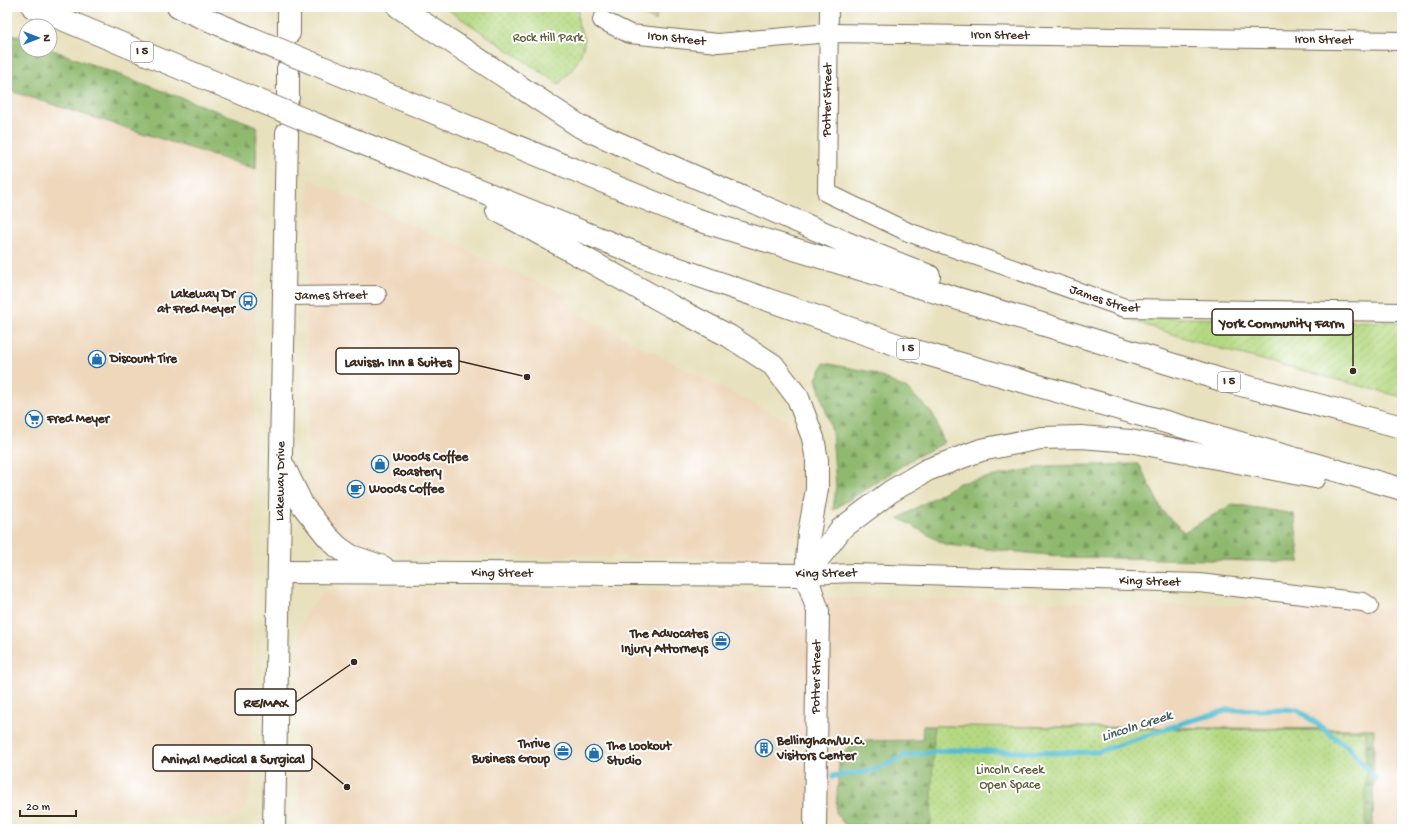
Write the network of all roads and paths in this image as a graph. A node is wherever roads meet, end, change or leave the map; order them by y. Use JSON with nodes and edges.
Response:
{"nodes":[{"id":1,"x":33,"y":7,"type":"edge"},
{"id":2,"x":178,"y":7,"type":"edge"},
{"id":3,"x":289,"y":7,"type":"edge"},
{"id":4,"x":399,"y":7,"type":"edge"},
{"id":5,"x":829,"y":7,"type":"edge"},
{"id":6,"x":602,"y":20,"type":"dead end"},
{"id":7,"x":289,"y":33,"type":"dead end"},
{"id":8,"x":829,"y":33,"type":"junction"},
{"id":9,"x":1402,"y":41,"type":"edge"},
{"id":10,"x":288,"y":69,"type":"dead end"},
{"id":11,"x":288,"y":97,"type":"dead end"},
{"id":12,"x":287,"y":133,"type":"dead end"},
{"id":13,"x":428,"y":170,"type":"junction"},
{"id":14,"x":827,"y":193,"type":"joint"},
{"id":15,"x":377,"y":295,"type":"dead end"},
{"id":16,"x":284,"y":296,"type":"junction"},
{"id":17,"x":1402,"y":312,"type":"edge"},
{"id":18,"x":1058,"y":329,"type":"junction"},
{"id":19,"x":1402,"y":427,"type":"edge"},
{"id":20,"x":281,"y":462,"type":"junction"},
{"id":21,"x":1402,"y":488,"type":"edge"},
{"id":22,"x":1402,"y":494,"type":"edge"},
{"id":23,"x":280,"y":572,"type":"junction"},
{"id":24,"x":404,"y":573,"type":"junction"},
{"id":25,"x":806,"y":575,"type":"junction"},
{"id":26,"x":1369,"y":606,"type":"dead end"},
{"id":27,"x":274,"y":829,"type":"edge"},
{"id":28,"x":815,"y":829,"type":"edge"}],
"edges":[{"from":1,"to":13,"type":"main road","number":"I 5","bridge":true},
{"from":2,"to":18,"type":"main road","number":"I 5","bridge":true},
{"from":3,"to":7,"type":"main road"},
{"from":4,"to":18,"type":"main road"},
{"from":5,"to":8,"type":"street","name":"Potter Street"},
{"from":6,"to":8,"type":"street","name":"Iron Street"},
{"from":8,"to":9,"type":"street","name":"Iron Street"},
{"from":8,"to":14,"type":"street","name":"Potter Street"},
{"from":10,"to":11,"type":"main road"},
{"from":12,"to":16,"type":"main road","name":"Lakeway Drive"},
{"from":13,"to":21,"type":"main road","number":"I 5"},
{"from":13,"to":25,"type":"main road"},
{"from":14,"to":17,"type":"street","name":"James Street"},
{"from":15,"to":16,"type":"street","name":"James Street"},
{"from":16,"to":20,"type":"main road","name":"Lakeway Drive"},
{"from":18,"to":19,"type":"main road","number":"I 5"},
{"from":20,"to":23,"type":"main road","name":"Lakeway Drive"},
{"from":20,"to":24,"type":"main road"},
{"from":22,"to":25,"type":"main road"},
{"from":23,"to":24,"type":"main road","name":"King Street"},
{"from":23,"to":27,"type":"main road","name":"Lakeway Drive"},
{"from":24,"to":25,"type":"main road","name":"King Street"},
{"from":25,"to":26,"type":"street","name":"King Street"},
{"from":25,"to":28,"type":"main road","name":"Potter Street"}]}
